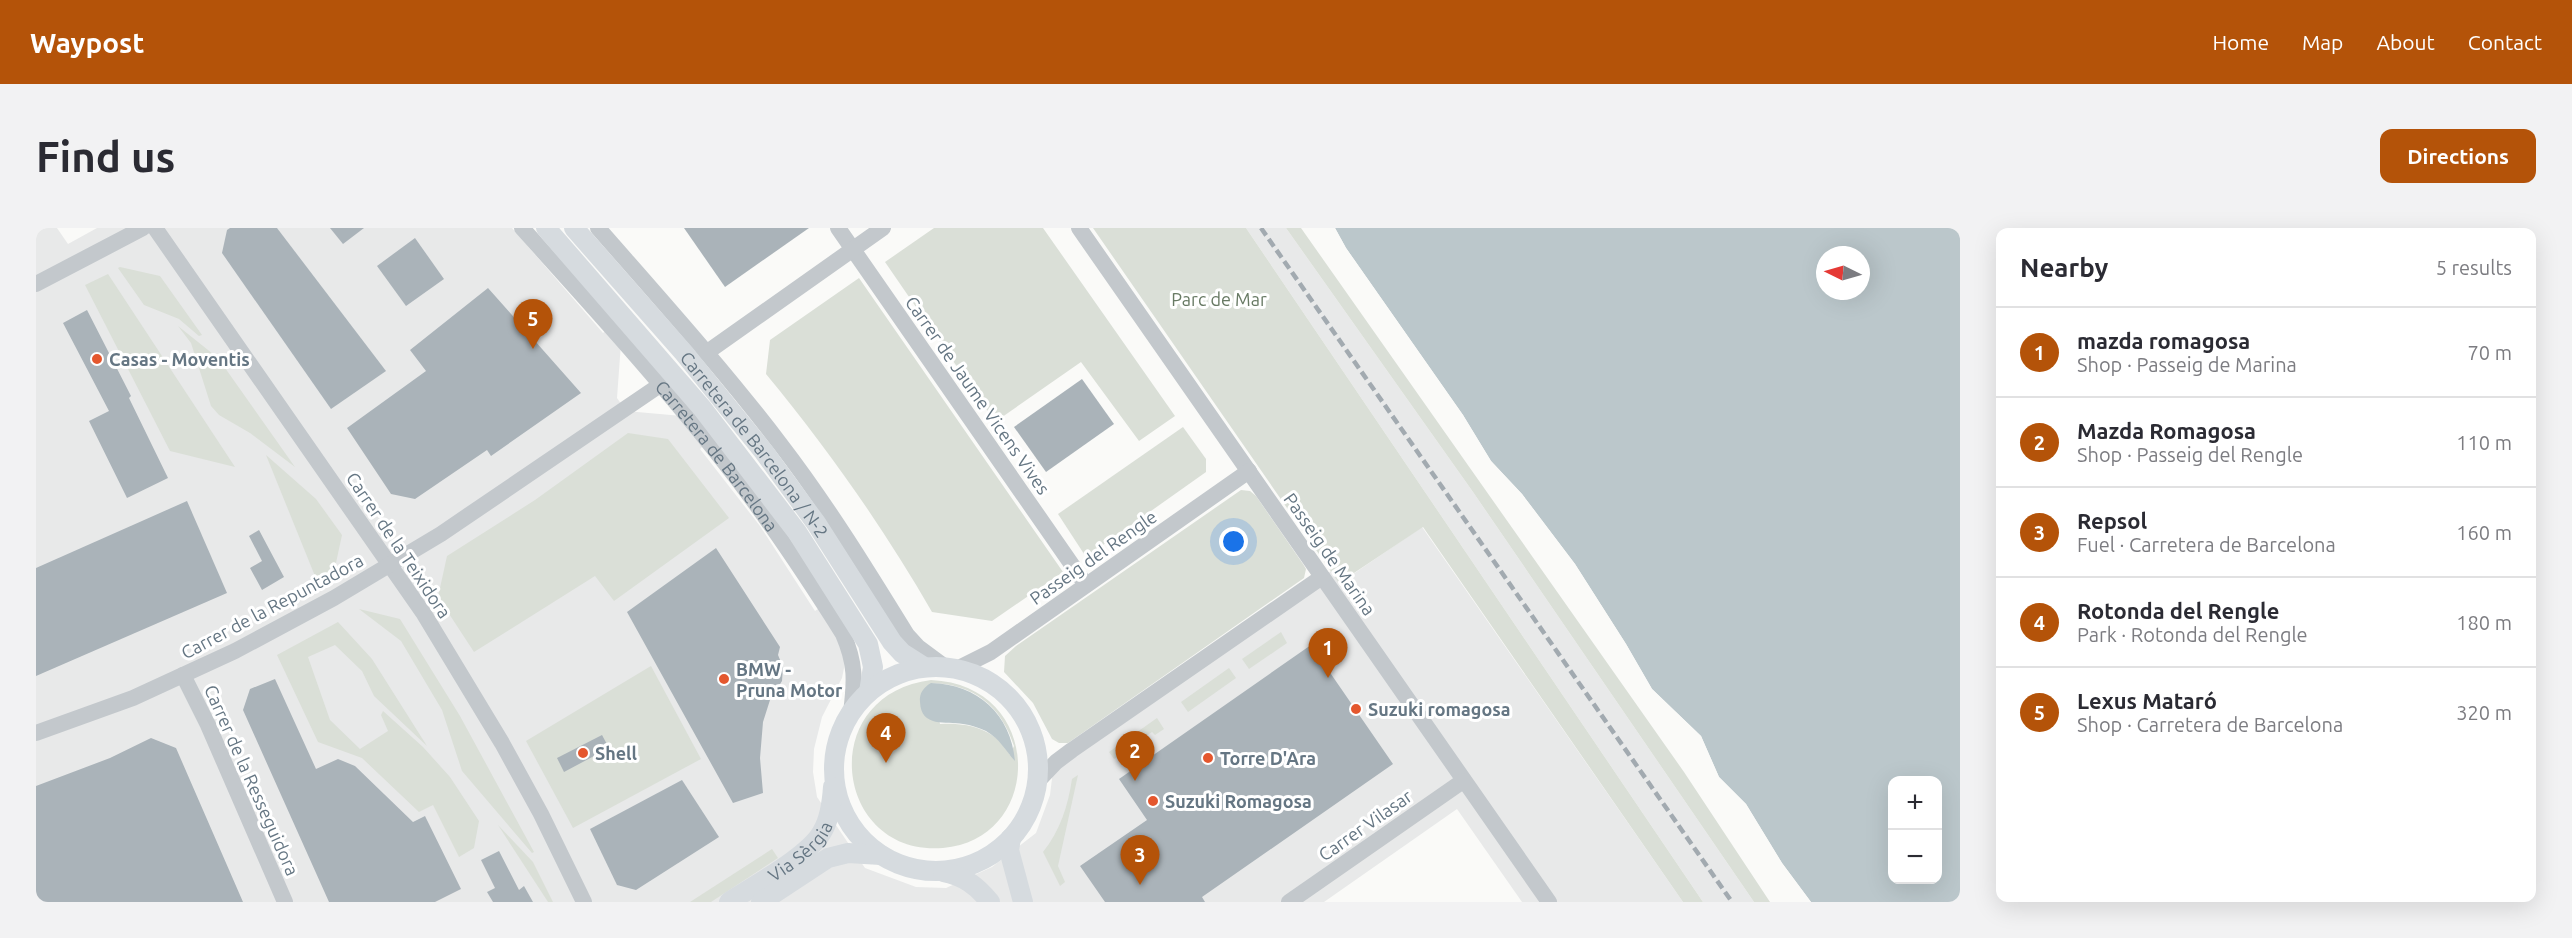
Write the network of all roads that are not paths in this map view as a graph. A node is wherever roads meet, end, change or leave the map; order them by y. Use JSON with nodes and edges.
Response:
{"nodes":[{"id":1,"x":143,"y":228,"type":"edge"},
{"id":2,"x":155,"y":228,"type":"edge"},
{"id":3,"x":522,"y":228,"type":"edge"},
{"id":4,"x":546,"y":228,"type":"edge"},
{"id":5,"x":574,"y":228,"type":"edge"},
{"id":6,"x":598,"y":228,"type":"edge"},
{"id":7,"x":838,"y":228,"type":"edge"},
{"id":8,"x":883,"y":228,"type":"edge"},
{"id":9,"x":1079,"y":228,"type":"edge"},
{"id":10,"x":853,"y":249,"type":"junction"},
{"id":11,"x":36,"y":284,"type":"edge"},
{"id":12,"x":706,"y":353,"type":"junction"},
{"id":13,"x":660,"y":385,"type":"junction"},
{"id":14,"x":1249,"y":471,"type":"junction"},
{"id":15,"x":391,"y":565,"type":"junction"},
{"id":16,"x":1322,"y":577,"type":"junction"},
{"id":17,"x":1086,"y":585,"type":"junction"},
{"id":18,"x":924,"y":667,"type":"junction"},
{"id":19,"x":951,"y":668,"type":"junction"},
{"id":20,"x":183,"y":675,"type":"junction"},
{"id":21,"x":869,"y":692,"type":"junction"},
{"id":22,"x":851,"y":713,"type":"junction"},
{"id":23,"x":36,"y":733,"type":"edge"},
{"id":24,"x":834,"y":776,"type":"junction"},
{"id":25,"x":1463,"y":781,"type":"junction"},
{"id":26,"x":1037,"y":782,"type":"junction"},
{"id":27,"x":1011,"y":838,"type":"junction"},
{"id":28,"x":881,"y":855,"type":"junction"},
{"id":29,"x":934,"y":871,"type":"junction"},
{"id":30,"x":285,"y":902,"type":"edge"},
{"id":31,"x":584,"y":902,"type":"edge"},
{"id":32,"x":729,"y":902,"type":"edge"},
{"id":33,"x":761,"y":902,"type":"edge"},
{"id":34,"x":990,"y":902,"type":"edge"},
{"id":35,"x":1023,"y":902,"type":"edge"},
{"id":36,"x":1289,"y":902,"type":"edge"},
{"id":37,"x":1549,"y":902,"type":"edge"}],
"edges":[{"from":1,"to":11,"type":"street"},
{"from":2,"to":15,"type":"street","name":"Carrer de la Teixidora"},
{"from":3,"to":13,"type":"street","name":"Carretera de Barcelona"},
{"from":4,"to":21,"type":"main road","name":"Carretera de Barcelona / N-2"},
{"from":5,"to":18,"type":"main road","name":"Carretera de Barcelona / N-2"},
{"from":6,"to":12,"type":"street"},
{"from":7,"to":10,"type":"street","name":"Carrer de Jaume Vicens Vives"},
{"from":8,"to":10,"type":"street"},
{"from":9,"to":14,"type":"street","name":"Passeig de Marina"},
{"from":10,"to":12,"type":"street"},
{"from":10,"to":17,"type":"street","name":"Carrer de Jaume Vicens Vives"},
{"from":12,"to":19,"type":"street"},
{"from":13,"to":15,"type":"street","name":"Carrer de la Repuntadora"},
{"from":13,"to":22,"type":"street","name":"Carretera de Barcelona"},
{"from":14,"to":16,"type":"street","name":"Passeig de Marina"},
{"from":14,"to":17,"type":"street","name":"Passeig del Rengle"},
{"from":15,"to":20,"type":"street","name":"Carrer de la Repuntadora"},
{"from":15,"to":31,"type":"street","name":"Carrer de la Teixidora"},
{"from":16,"to":25,"type":"street","name":"Passeig de Marina"},
{"from":16,"to":26,"type":"street"},
{"from":17,"to":19,"type":"street","name":"Passeig del Rengle"},
{"from":18,"to":19,"type":"main road"},
{"from":18,"to":21,"type":"main road"},
{"from":19,"to":26,"type":"main road"},
{"from":20,"to":23,"type":"street","name":"Carrer de la Repuntadora"},
{"from":20,"to":30,"type":"street","name":"Carrer de la Resseguidora"},
{"from":21,"to":22,"type":"main road"},
{"from":22,"to":24,"type":"main road"},
{"from":24,"to":28,"type":"main road"},
{"from":24,"to":32,"type":"main road","name":"Via Sèrgia"},
{"from":25,"to":36,"type":"street","name":"Carrer Vilasar"},
{"from":25,"to":37,"type":"street","name":"Passeig de Marina"},
{"from":26,"to":27,"type":"main road"},
{"from":27,"to":29,"type":"main road"},
{"from":27,"to":35,"type":"main road"},
{"from":28,"to":29,"type":"main road"},
{"from":28,"to":33,"type":"main road","name":"Via Sèrgia"},
{"from":29,"to":34,"type":"main road"}]}
